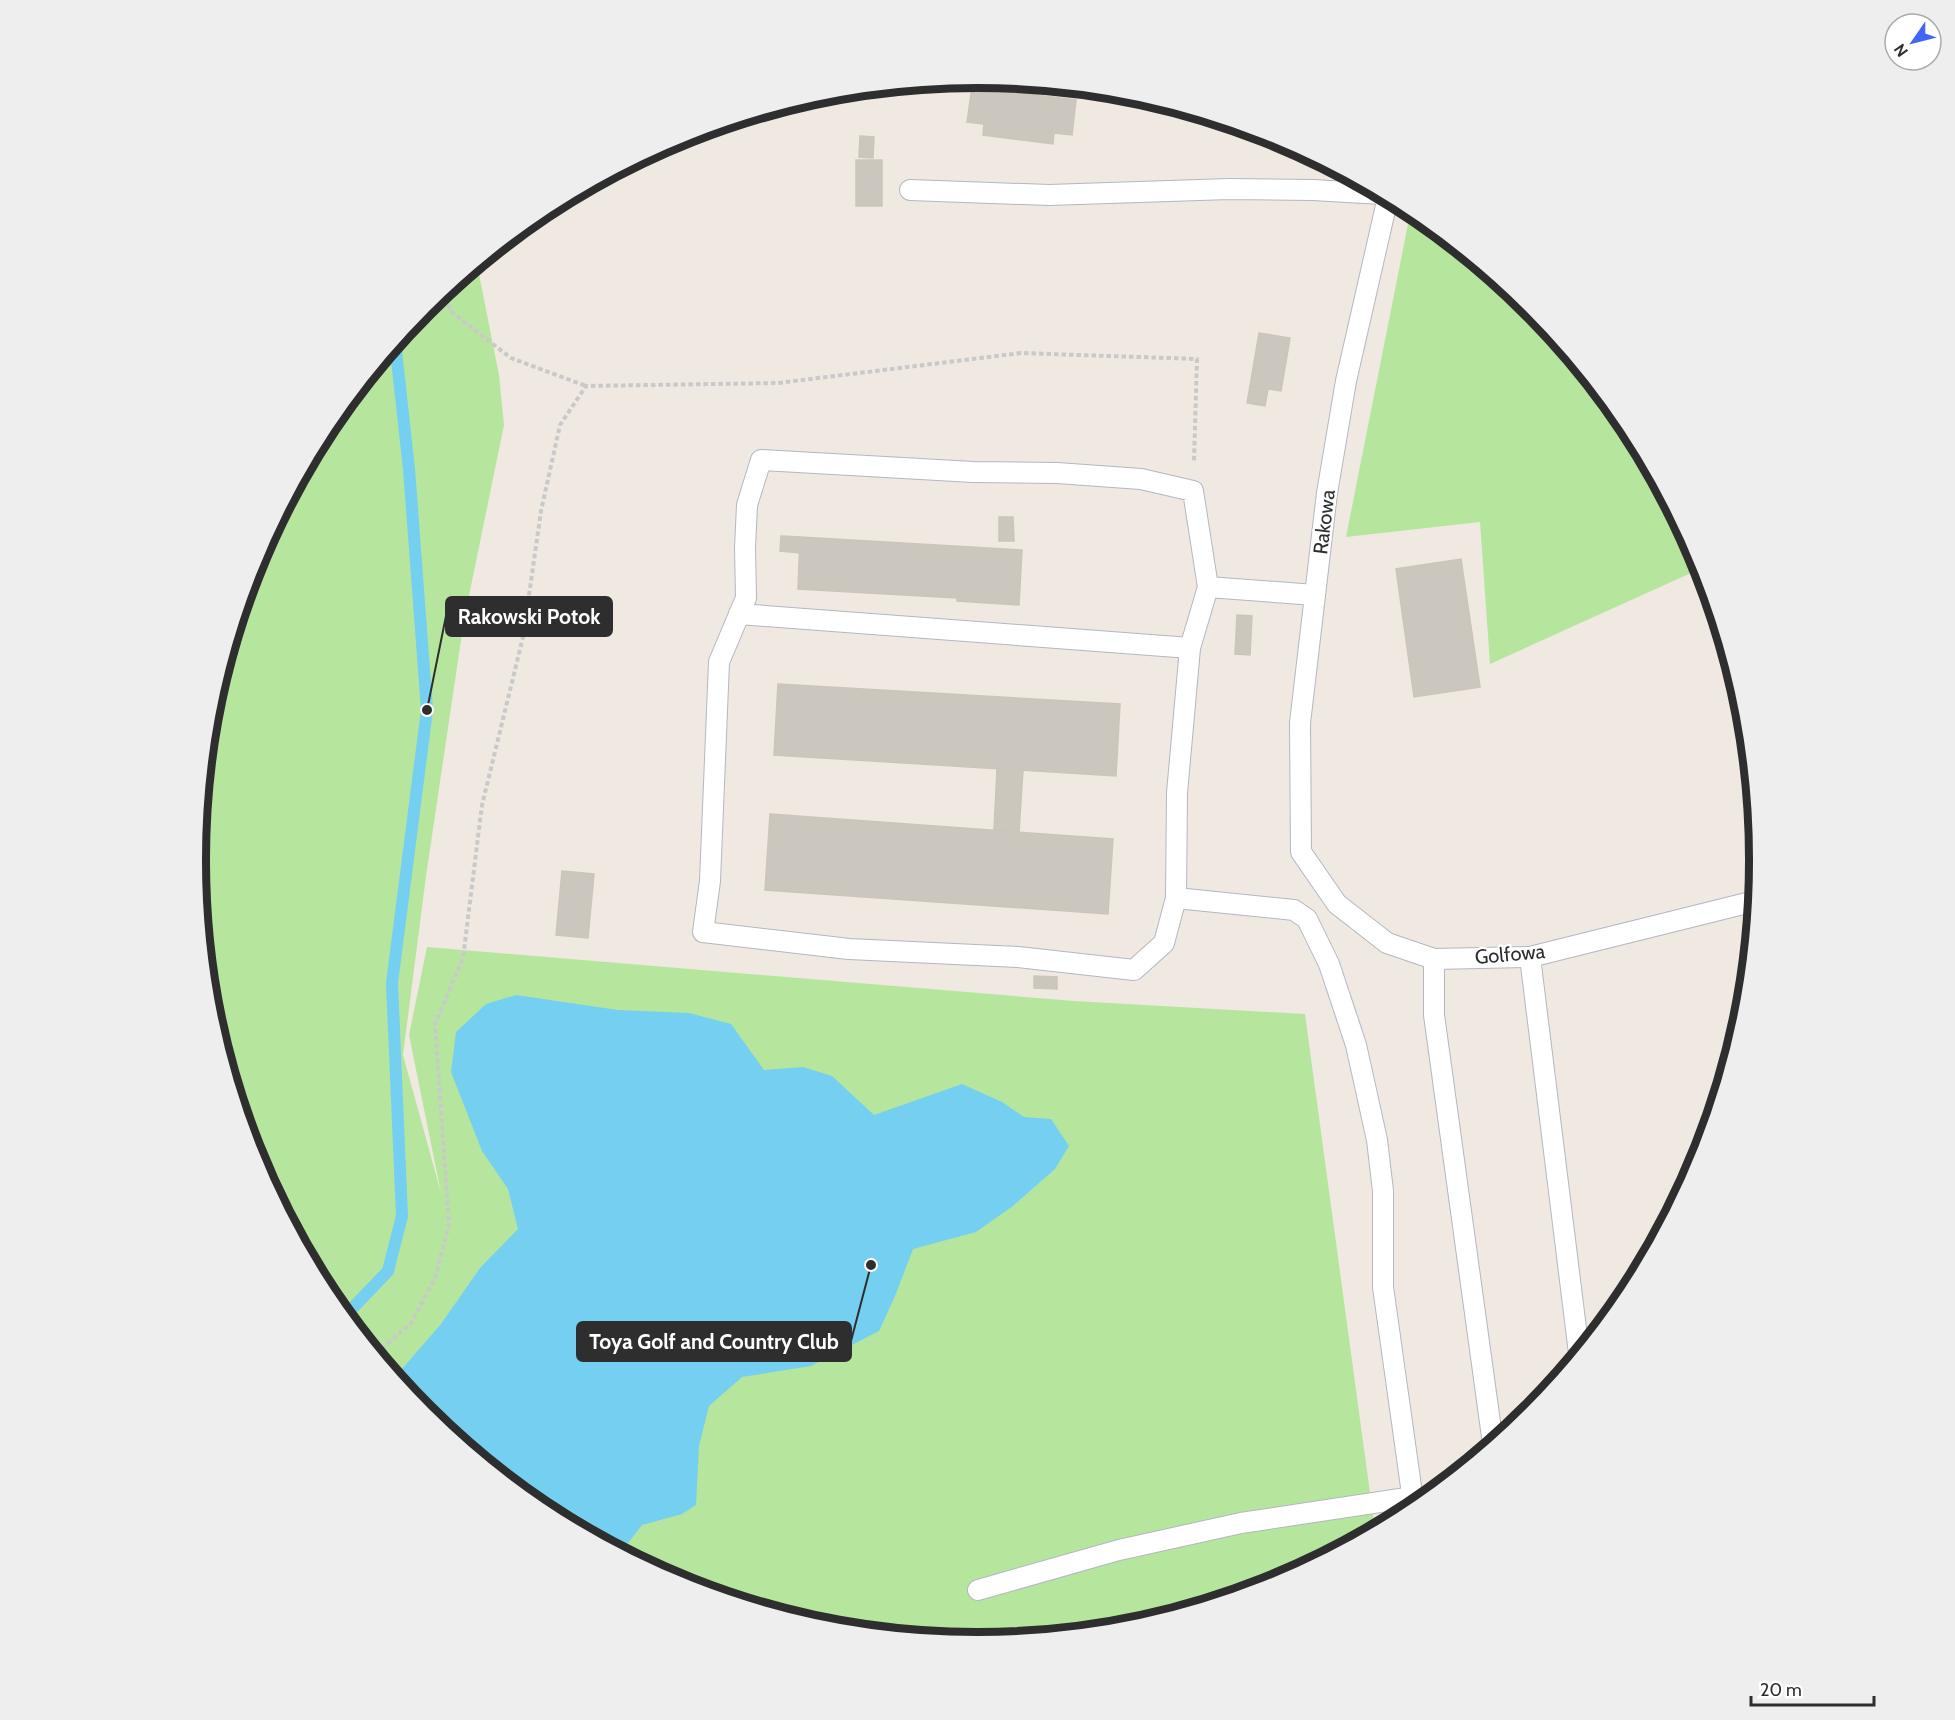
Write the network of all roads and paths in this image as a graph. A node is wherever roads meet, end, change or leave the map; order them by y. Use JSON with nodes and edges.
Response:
{"nodes":[{"id":1,"x":910,"y":190,"type":"dead end"},
{"id":2,"x":1364,"y":193,"type":"edge"},
{"id":3,"x":1386,"y":206,"type":"edge"},
{"id":4,"x":448,"y":299,"type":"edge"},
{"id":5,"x":586,"y":386,"type":"dead end"},
{"id":6,"x":1208,"y":587,"type":"junction"},
{"id":7,"x":1315,"y":595,"type":"junction"},
{"id":8,"x":739,"y":614,"type":"junction"},
{"id":9,"x":1190,"y":648,"type":"junction"},
{"id":10,"x":1301,"y":852,"type":"joint"},
{"id":11,"x":1176,"y":898,"type":"junction"},
{"id":12,"x":1747,"y":903,"type":"edge"},
{"id":13,"x":1530,"y":957,"type":"junction"},
{"id":14,"x":463,"y":958,"type":"dead end"},
{"id":15,"x":1434,"y":959,"type":"junction"},
{"id":16,"x":1578,"y":1345,"type":"edge"},
{"id":17,"x":381,"y":1349,"type":"edge"},
{"id":18,"x":1492,"y":1435,"type":"edge"},
{"id":19,"x":1412,"y":1497,"type":"edge"},
{"id":20,"x":1402,"y":1503,"type":"edge"},
{"id":21,"x":978,"y":1590,"type":"dead end"}],
"edges":[{"from":1,"to":2,"type":"lane"},
{"from":3,"to":7,"type":"lane","name":"Rakowa"},
{"from":4,"to":5,"type":"path"},
{"from":6,"to":7,"type":"lane"},
{"from":6,"to":8,"type":"lane"},
{"from":6,"to":9,"type":"lane"},
{"from":7,"to":10,"type":"lane","name":"Rakowa"},
{"from":8,"to":9,"type":"lane"},
{"from":8,"to":11,"type":"lane"},
{"from":9,"to":11,"type":"lane"},
{"from":10,"to":15,"type":"lane","name":"Golfowa"},
{"from":11,"to":19,"type":"lane"},
{"from":12,"to":13,"type":"lane","name":"Golfowa"},
{"from":13,"to":15,"type":"lane","name":"Golfowa"},
{"from":13,"to":16,"type":"lane"},
{"from":14,"to":17,"type":"path"},
{"from":15,"to":18,"type":"lane"},
{"from":20,"to":21,"type":"lane"}]}
